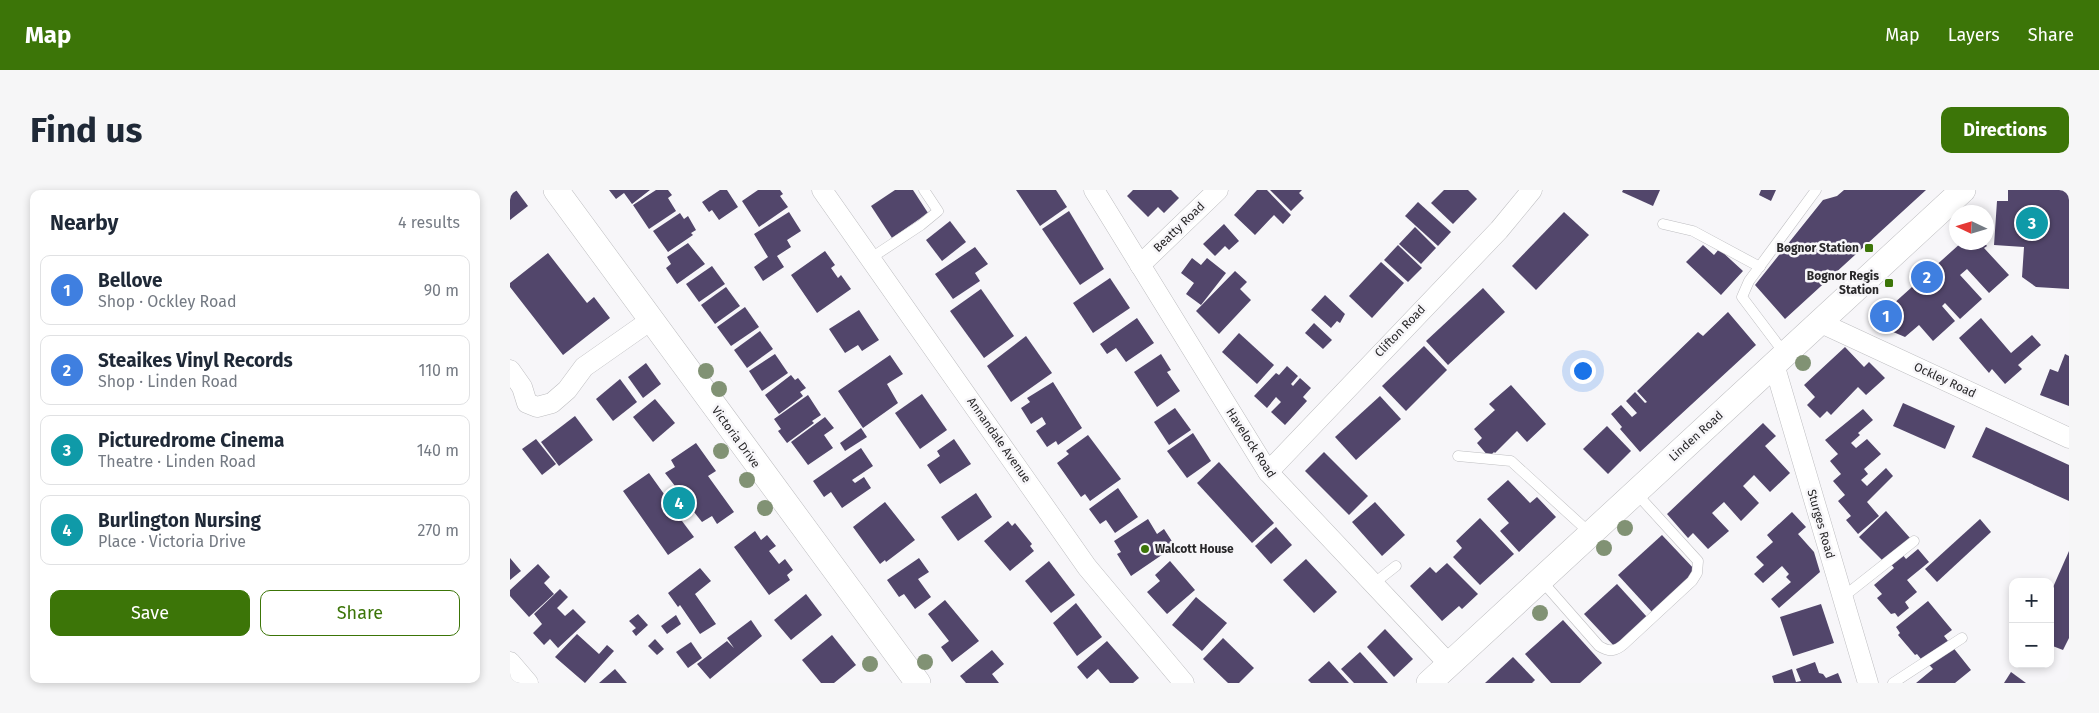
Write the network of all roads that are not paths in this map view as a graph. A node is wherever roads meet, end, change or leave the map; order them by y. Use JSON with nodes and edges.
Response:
{"nodes":[{"id":1,"x":556,"y":190,"type":"edge"},
{"id":2,"x":822,"y":190,"type":"edge"},
{"id":3,"x":924,"y":190,"type":"edge"},
{"id":4,"x":1094,"y":190,"type":"edge"},
{"id":5,"x":1218,"y":190,"type":"edge"},
{"id":6,"x":1532,"y":190,"type":"edge"},
{"id":7,"x":1816,"y":190,"type":"edge"},
{"id":8,"x":1959,"y":192,"type":"edge"},
{"id":9,"x":1663,"y":224,"type":"dead end"},
{"id":10,"x":871,"y":258,"type":"junction"},
{"id":11,"x":1140,"y":265,"type":"junction"},
{"id":12,"x":1760,"y":267,"type":"junction"},
{"id":13,"x":650,"y":320,"type":"junction"},
{"id":14,"x":1821,"y":323,"type":"junction"},
{"id":15,"x":1780,"y":359,"type":"junction"},
{"id":16,"x":510,"y":370,"type":"edge"},
{"id":17,"x":2069,"y":438,"type":"edge"},
{"id":18,"x":1458,"y":456,"type":"dead end"},
{"id":19,"x":1268,"y":472,"type":"junction"},
{"id":20,"x":1636,"y":492,"type":"junction"},
{"id":21,"x":1590,"y":533,"type":"junction"},
{"id":22,"x":1914,"y":541,"type":"dead end"},
{"id":23,"x":1396,"y":566,"type":"dead end"},
{"id":24,"x":1540,"y":579,"type":"junction"},
{"id":25,"x":1373,"y":584,"type":"junction"},
{"id":26,"x":1843,"y":597,"type":"junction"},
{"id":27,"x":1962,"y":638,"type":"dead end"},
{"id":28,"x":510,"y":662,"type":"edge"},
{"id":29,"x":1440,"y":677,"type":"edge"},
{"id":30,"x":528,"y":683,"type":"edge"},
{"id":31,"x":918,"y":683,"type":"edge"},
{"id":32,"x":1184,"y":683,"type":"edge"},
{"id":33,"x":1868,"y":683,"type":"edge"},
{"id":34,"x":1893,"y":683,"type":"edge"}],
"edges":[{"from":1,"to":13,"type":"street","name":"Victoria Drive"},
{"from":2,"to":10,"type":"street","name":"Annandale Avenue"},
{"from":3,"to":10,"type":"lane"},
{"from":4,"to":11,"type":"street","name":"Havelock Road"},
{"from":5,"to":11,"type":"street","name":"Beatty Road"},
{"from":6,"to":19,"type":"street","name":"Clifton Road"},
{"from":7,"to":12,"type":"lane"},
{"from":8,"to":14,"type":"street","name":"Linden Road"},
{"from":9,"to":12,"type":"lane"},
{"from":10,"to":32,"type":"street","name":"Annandale Avenue"},
{"from":11,"to":19,"type":"street","name":"Havelock Road"},
{"from":12,"to":15,"type":"lane"},
{"from":13,"to":16,"type":"street"},
{"from":13,"to":31,"type":"street","name":"Victoria Drive"},
{"from":14,"to":15,"type":"street","name":"Linden Road"},
{"from":14,"to":17,"type":"street","name":"Ockley Road"},
{"from":15,"to":20,"type":"street","name":"Linden Road"},
{"from":15,"to":26,"type":"street","name":"Sturges Road"},
{"from":18,"to":21,"type":"lane"},
{"from":19,"to":25,"type":"street","name":"Havelock Road"},
{"from":20,"to":21,"type":"street","name":"Linden Road"},
{"from":20,"to":24,"type":"lane"},
{"from":21,"to":24,"type":"street","name":"Linden Road"},
{"from":22,"to":26,"type":"lane"},
{"from":23,"to":25,"type":"lane"},
{"from":24,"to":29,"type":"street","name":"Linden Road"},
{"from":25,"to":29,"type":"street","name":"Havelock Road"},
{"from":26,"to":33,"type":"street","name":"Sturges Road"},
{"from":27,"to":34,"type":"lane"},
{"from":28,"to":30,"type":"street"}]}
